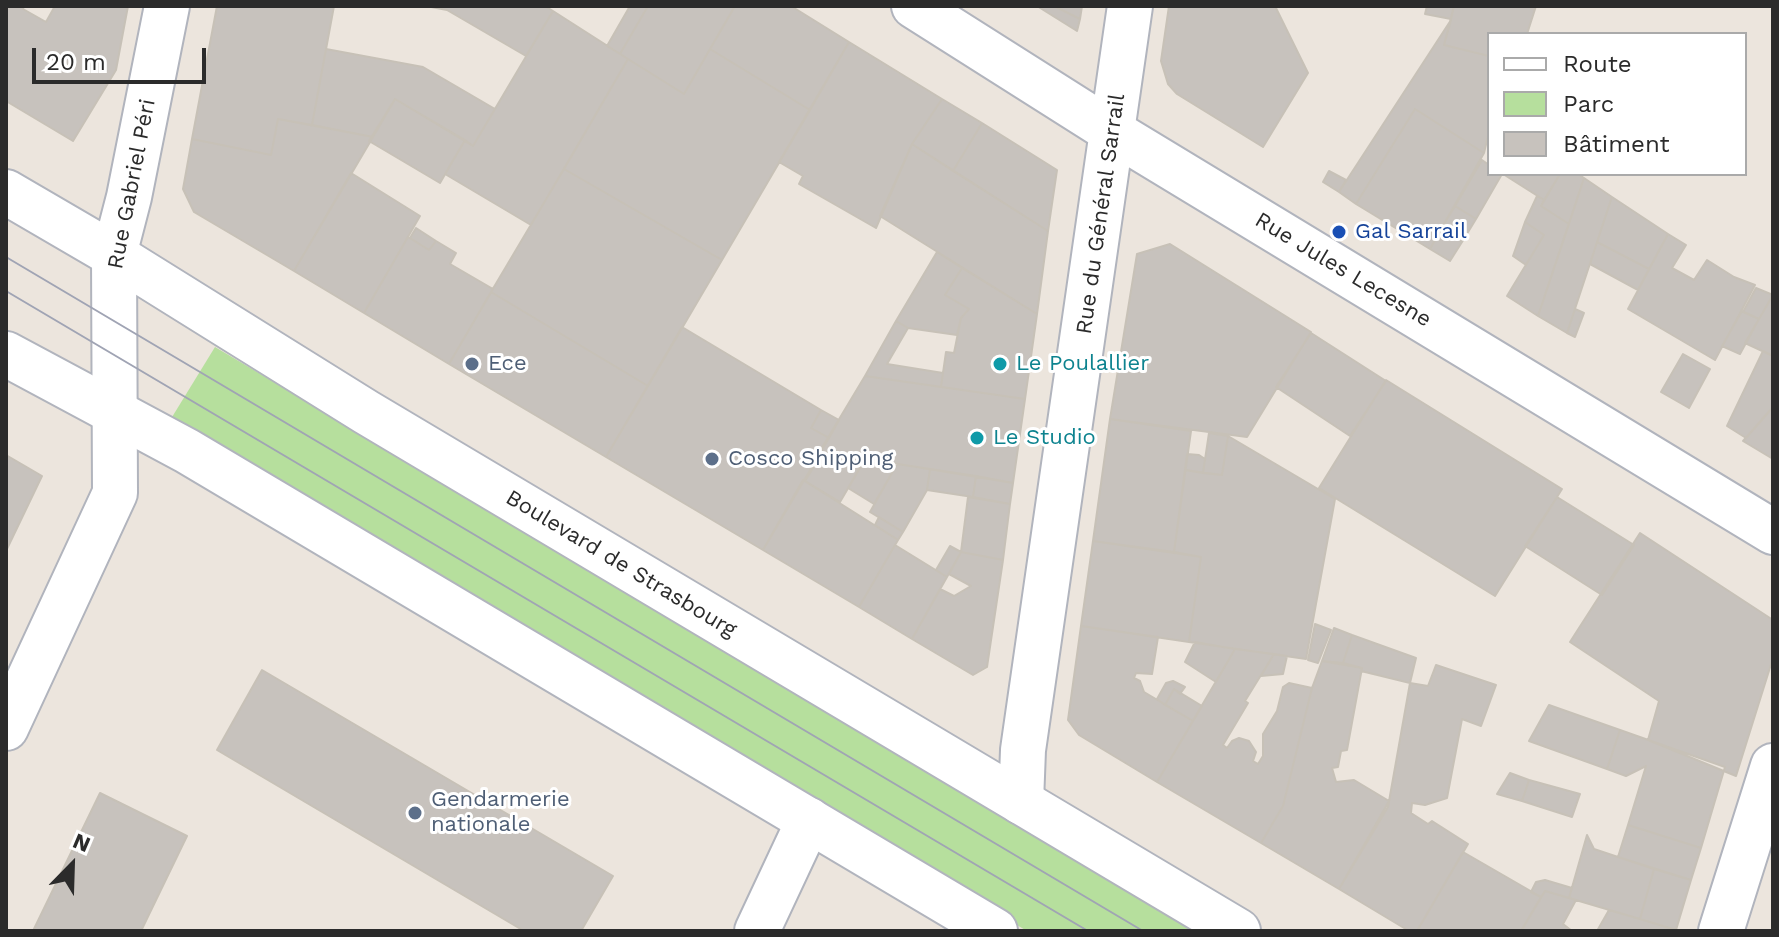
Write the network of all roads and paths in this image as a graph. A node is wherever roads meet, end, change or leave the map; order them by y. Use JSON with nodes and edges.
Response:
{"nodes":[{"id":1,"x":167,"y":6,"type":"edge"},
{"id":2,"x":914,"y":6,"type":"edge"},
{"id":3,"x":1130,"y":6,"type":"edge"},
{"id":4,"x":1113,"y":132,"type":"junction"},
{"id":5,"x":6,"y":192,"type":"edge"},
{"id":6,"x":114,"y":255,"type":"junction"},
{"id":7,"x":6,"y":354,"type":"edge"},
{"id":8,"x":114,"y":412,"type":"junction"},
{"id":9,"x":1773,"y":532,"type":"edge"},
{"id":10,"x":6,"y":728,"type":"edge"},
{"id":11,"x":1773,"y":766,"type":"edge"},
{"id":12,"x":1021,"y":802,"type":"junction"},
{"id":13,"x":809,"y":820,"type":"junction"},
{"id":14,"x":757,"y":931,"type":"edge"},
{"id":15,"x":995,"y":931,"type":"edge"},
{"id":16,"x":1238,"y":931,"type":"edge"},
{"id":17,"x":1721,"y":931,"type":"edge"}],
"edges":[{"from":1,"to":6,"type":"street","name":"Rue Gabriel Péri"},
{"from":2,"to":4,"type":"street","name":"Rue Jules Lecesne"},
{"from":3,"to":4,"type":"street","name":"Rue du Général Sarrail"},
{"from":4,"to":9,"type":"street","name":"Rue Jules Lecesne"},
{"from":4,"to":12,"type":"street","name":"Rue du Général Sarrail"},
{"from":5,"to":6,"type":"street","name":"Boulevard de Strasbourg"},
{"from":6,"to":8,"type":"street","name":"Rue Gabriel Péri"},
{"from":6,"to":12,"type":"street","name":"Boulevard de Strasbourg"},
{"from":7,"to":8,"type":"street"},
{"from":8,"to":10,"type":"street","name":"Rue Gabriel Péri"},
{"from":8,"to":13,"type":"street"},
{"from":11,"to":17,"type":"street"},
{"from":12,"to":16,"type":"street","name":"Boulevard de Strasbourg"},
{"from":13,"to":14,"type":"street"},
{"from":13,"to":15,"type":"street"}]}
